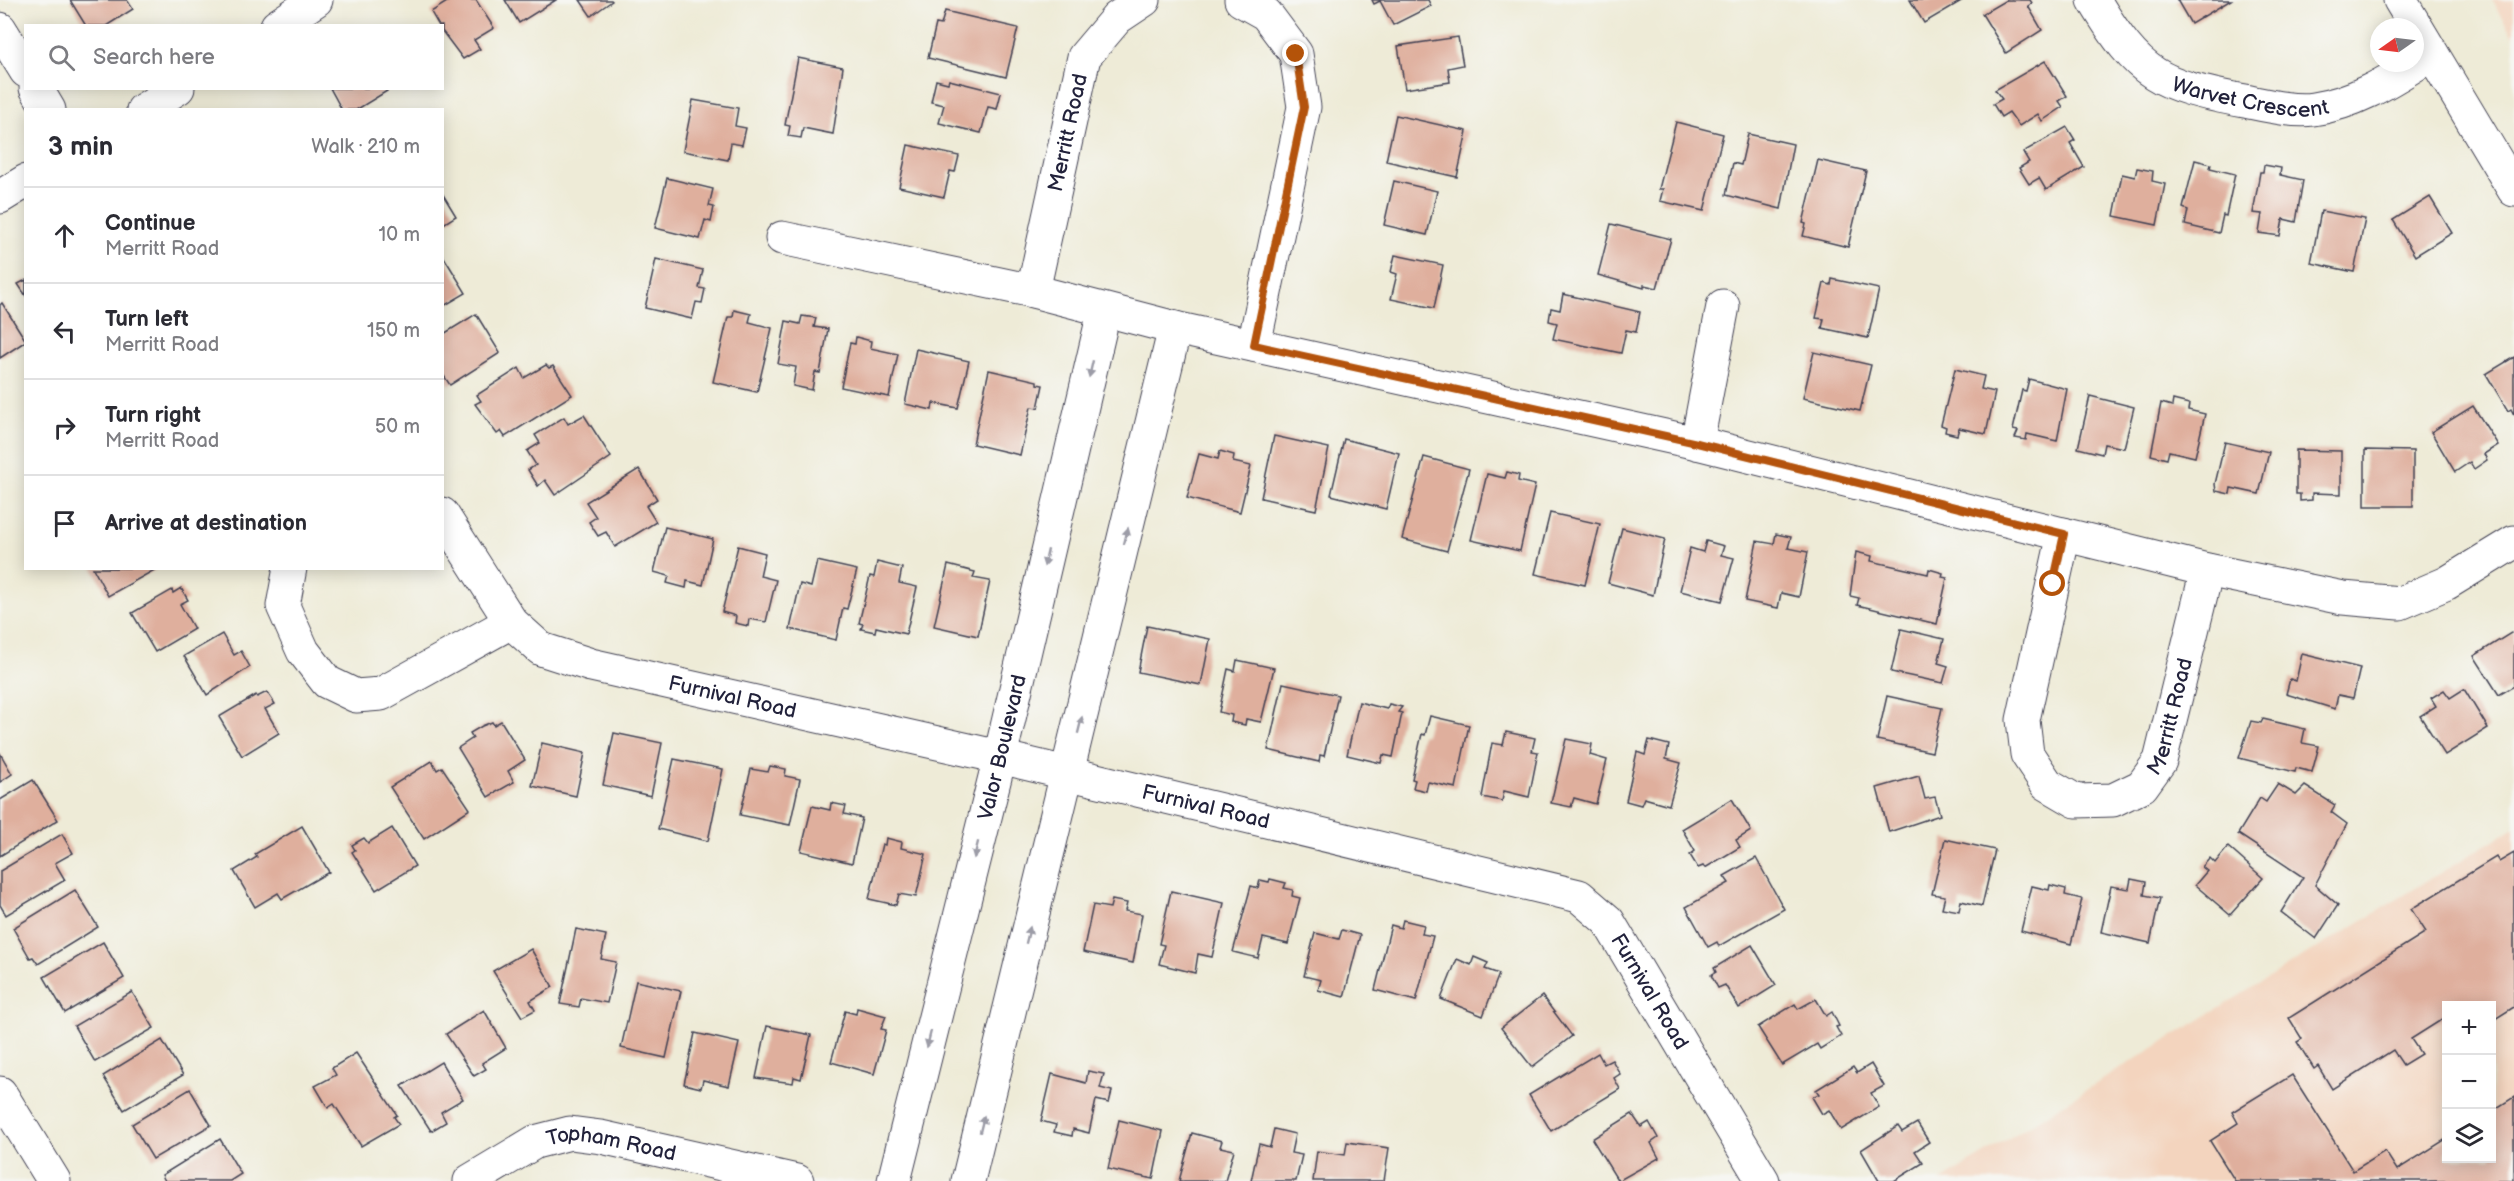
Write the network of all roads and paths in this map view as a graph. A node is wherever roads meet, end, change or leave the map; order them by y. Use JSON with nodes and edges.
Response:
{"nodes":[{"id":1,"x":316,"y":0,"type":"edge"},
{"id":2,"x":1144,"y":0,"type":"edge"},
{"id":3,"x":1241,"y":0,"type":"edge"},
{"id":4,"x":2094,"y":0,"type":"edge"},
{"id":5,"x":2400,"y":0,"type":"edge"},
{"id":6,"x":280,"y":24,"type":"edge"},
{"id":7,"x":0,"y":29,"type":"edge"},
{"id":8,"x":2432,"y":54,"type":"junction"},
{"id":9,"x":24,"y":68,"type":"edge"},
{"id":10,"x":37,"y":90,"type":"edge"},
{"id":11,"x":177,"y":90,"type":"edge"},
{"id":12,"x":181,"y":90,"type":"edge"},
{"id":13,"x":48,"y":108,"type":"edge"},
{"id":14,"x":146,"y":108,"type":"edge"},
{"id":15,"x":193,"y":108,"type":"edge"},
{"id":16,"x":24,"y":182,"type":"edge"},
{"id":17,"x":2514,"y":190,"type":"edge"},
{"id":18,"x":0,"y":197,"type":"edge"},
{"id":19,"x":782,"y":238,"type":"dead end"},
{"id":20,"x":1033,"y":291,"type":"junction"},
{"id":21,"x":1723,"y":306,"type":"dead end"},
{"id":22,"x":1104,"y":312,"type":"junction"},
{"id":23,"x":1175,"y":328,"type":"junction"},
{"id":24,"x":1254,"y":345,"type":"junction"},
{"id":25,"x":1697,"y":443,"type":"junction"},
{"id":26,"x":444,"y":517,"type":"edge"},
{"id":27,"x":2064,"y":534,"type":"junction"},
{"id":28,"x":2514,"y":542,"type":"edge"},
{"id":29,"x":290,"y":570,"type":"edge"},
{"id":30,"x":2207,"y":570,"type":"junction"},
{"id":31,"x":511,"y":622,"type":"junction"},
{"id":32,"x":1000,"y":756,"type":"junction"},
{"id":33,"x":1068,"y":774,"type":"junction"},
{"id":34,"x":0,"y":1093,"type":"edge"},
{"id":35,"x":54,"y":1181,"type":"edge"},
{"id":36,"x":470,"y":1181,"type":"edge"},
{"id":37,"x":797,"y":1181,"type":"edge"},
{"id":38,"x":894,"y":1181,"type":"edge"},
{"id":39,"x":968,"y":1181,"type":"edge"},
{"id":40,"x":1763,"y":1181,"type":"edge"}],
"edges":[{"from":1,"to":6,"type":"street"},
{"from":2,"to":20,"type":"street","name":"Merritt Road"},
{"from":3,"to":24,"type":"street"},
{"from":4,"to":8,"type":"street","name":"Warvet Crescent"},
{"from":5,"to":8,"type":"street"},
{"from":7,"to":9,"type":"street"},
{"from":8,"to":17,"type":"street"},
{"from":10,"to":13,"type":"street"},
{"from":11,"to":14,"type":"street"},
{"from":12,"to":15,"type":"street"},
{"from":16,"to":18,"type":"street"},
{"from":19,"to":20,"type":"street"},
{"from":20,"to":22,"type":"street"},
{"from":21,"to":25,"type":"street"},
{"from":22,"to":23,"type":"street"},
{"from":22,"to":32,"type":"street","name":"Valor Boulevard","one_way":true},
{"from":23,"to":24,"type":"street"},
{"from":33,"to":23,"type":"street","one_way":true},
{"from":24,"to":25,"type":"street"},
{"from":25,"to":27,"type":"street"},
{"from":26,"to":31,"type":"street","name":"Furnival Road"},
{"from":27,"to":30,"type":"street"},
{"from":27,"to":30,"type":"street","name":"Merritt Road"},
{"from":28,"to":30,"type":"street"},
{"from":29,"to":31,"type":"street"},
{"from":31,"to":32,"type":"street","name":"Furnival Road"},
{"from":32,"to":33,"type":"street","name":"Furnival Road"},
{"from":32,"to":38,"type":"street","name":"Valor Boulevard","one_way":true},
{"from":39,"to":33,"type":"street","one_way":true},
{"from":33,"to":40,"type":"street","name":"Furnival Road"},
{"from":34,"to":35,"type":"street"},
{"from":36,"to":37,"type":"street","name":"Topham Road"}]}
